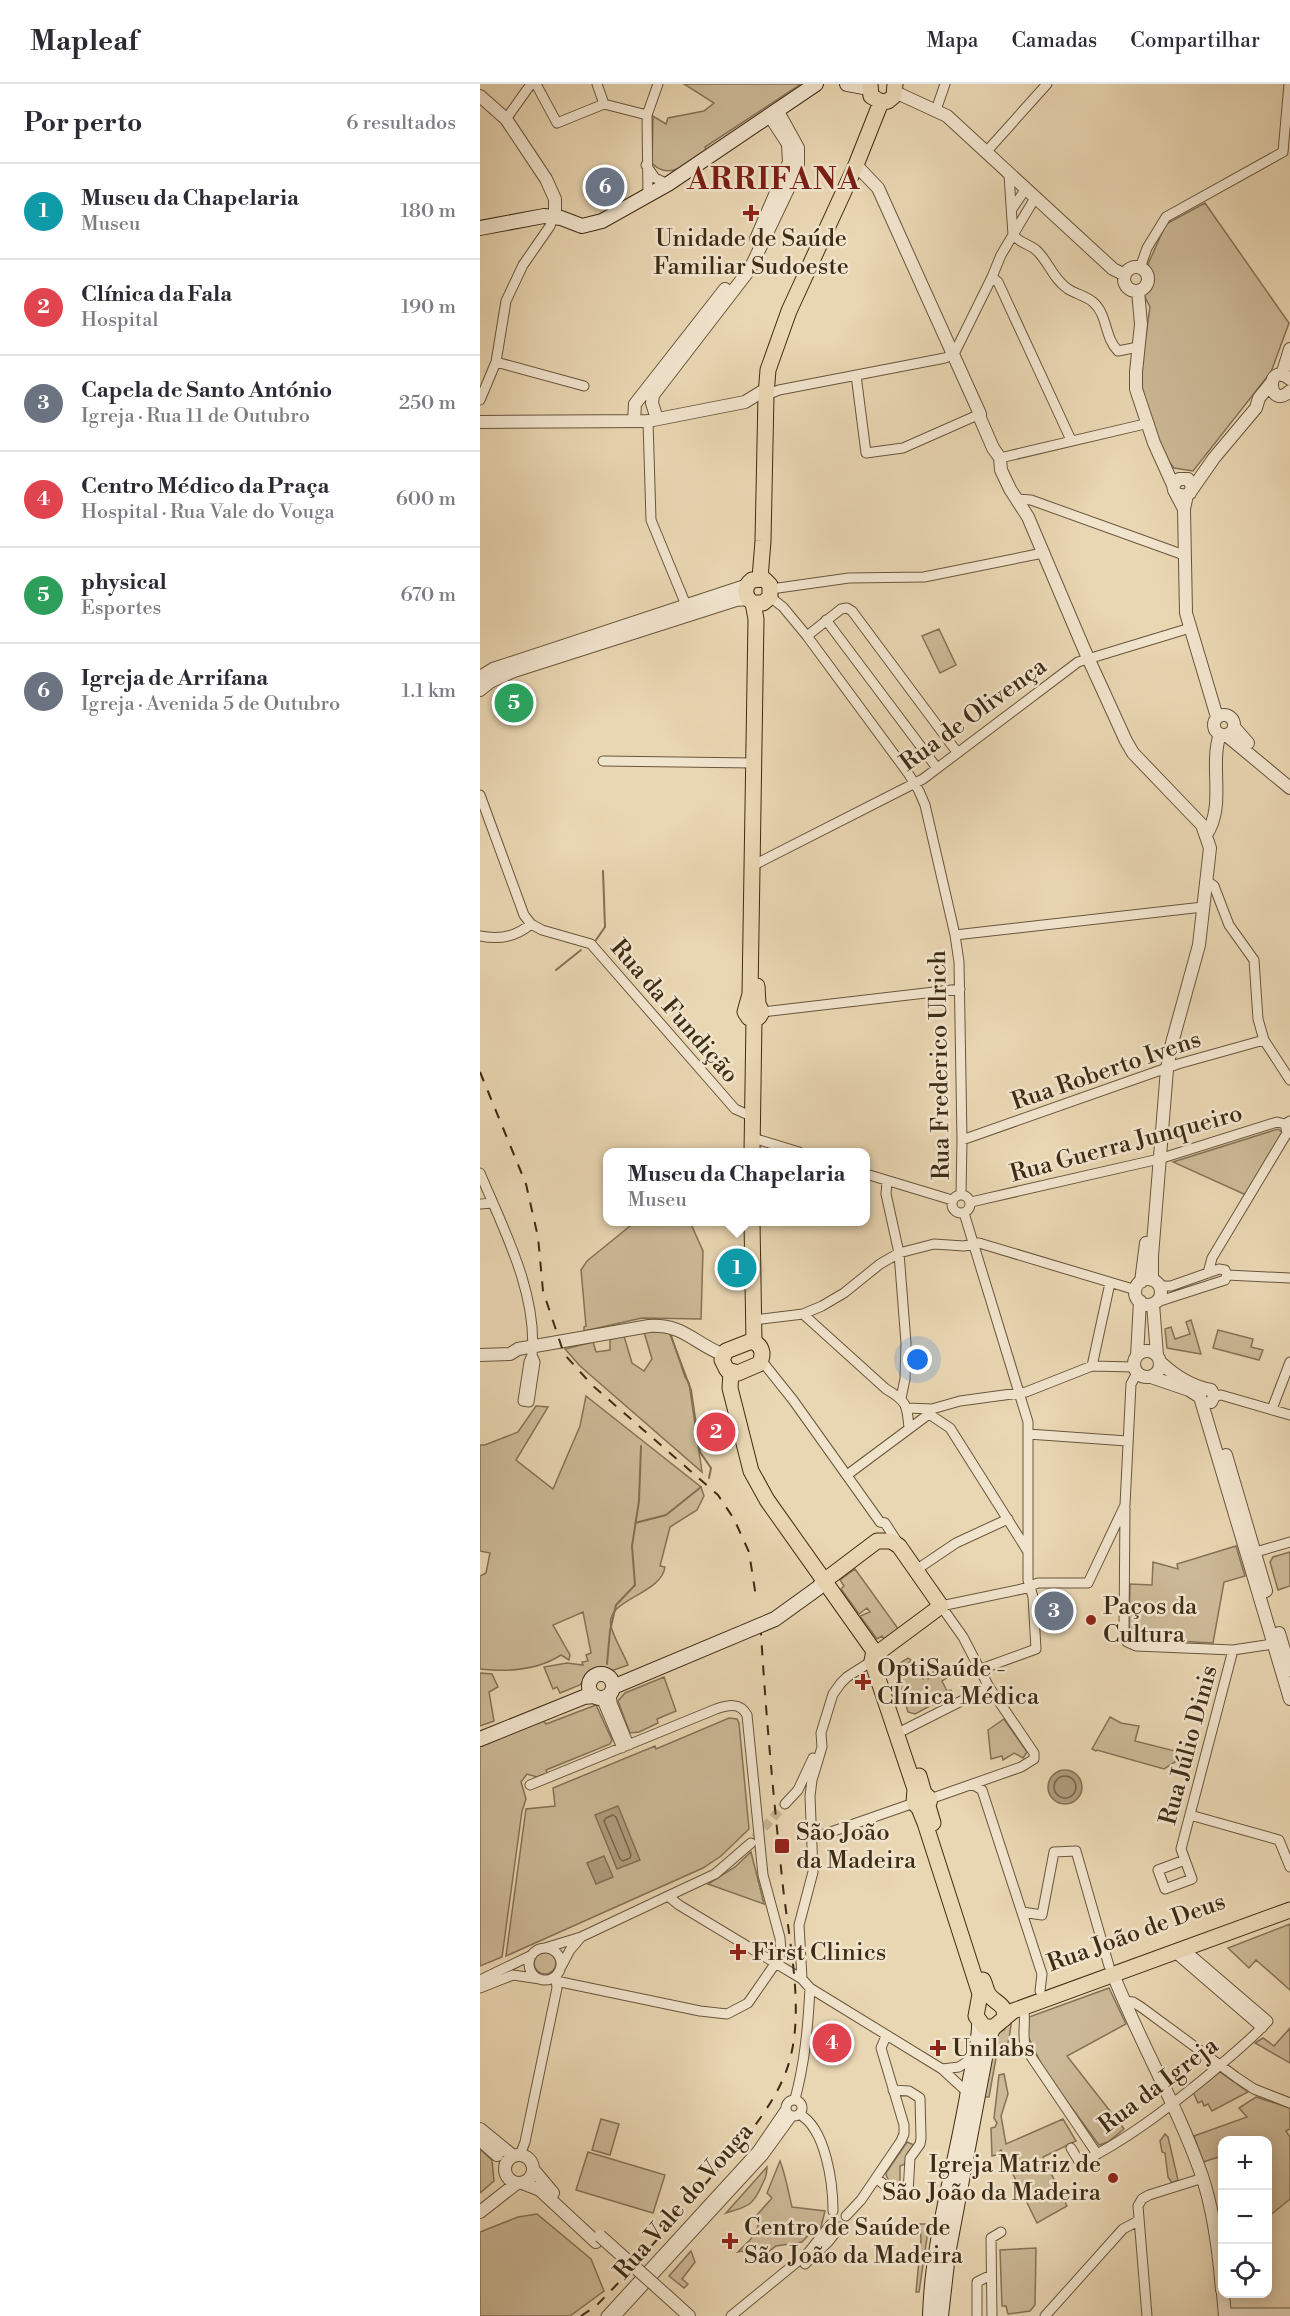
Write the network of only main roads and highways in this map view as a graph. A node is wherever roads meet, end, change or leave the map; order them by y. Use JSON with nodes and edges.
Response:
{"nodes":[{"id":1,"x":816,"y":84,"type":"edge"},
{"id":2,"x":847,"y":84,"type":"edge"},
{"id":3,"x":869,"y":86,"type":"edge"},
{"id":4,"x":895,"y":88,"type":"edge"},
{"id":5,"x":880,"y":102,"type":"junction"},
{"id":6,"x":480,"y":228,"type":"edge"},
{"id":7,"x":754,"y":580,"type":"junction"},
{"id":8,"x":761,"y":598,"type":"junction"},
{"id":9,"x":756,"y":864,"type":"junction"},
{"id":10,"x":753,"y":1145,"type":"edge"},
{"id":11,"x":752,"y":1226,"type":"edge"},
{"id":12,"x":754,"y":1342,"type":"junction"},
{"id":13,"x":731,"y":1372,"type":"junction"},
{"id":14,"x":824,"y":1581,"type":"junction"},
{"id":15,"x":875,"y":1655,"type":"junction"},
{"id":16,"x":603,"y":1689,"type":"junction"},
{"id":17,"x":480,"y":1731,"type":"edge"},
{"id":18,"x":480,"y":1739,"type":"edge"},
{"id":19,"x":922,"y":1801,"type":"junction"},
{"id":20,"x":1290,"y":1900,"type":"edge"},
{"id":21,"x":1290,"y":1910,"type":"edge"},
{"id":22,"x":1111,"y":1970,"type":"junction"},
{"id":23,"x":995,"y":2000,"type":"junction"},
{"id":24,"x":979,"y":2005,"type":"junction"},
{"id":25,"x":979,"y":2022,"type":"junction"},
{"id":26,"x":999,"y":2023,"type":"junction"},
{"id":27,"x":930,"y":2316,"type":"edge"},
{"id":28,"x":941,"y":2316,"type":"edge"}],
"edges":[{"from":1,"to":6,"type":"main road"},
{"from":2,"to":3,"type":"main road"},
{"from":3,"to":5,"type":"main road"},
{"from":4,"to":5,"type":"main road"},
{"from":5,"to":7,"type":"main road"},
{"from":7,"to":8,"type":"main road"},
{"from":7,"to":8,"type":"main road"},
{"from":8,"to":9,"type":"main road"},
{"from":8,"to":9,"type":"main road"},
{"from":9,"to":10,"type":"main road"},
{"from":11,"to":12,"type":"main road"},
{"from":12,"to":13,"type":"main road"},
{"from":12,"to":13,"type":"main road"},
{"from":13,"to":14,"type":"main road"},
{"from":14,"to":15,"type":"main road"},
{"from":14,"to":15,"type":"main road"},
{"from":14,"to":16,"type":"main road"},
{"from":15,"to":19,"type":"main road"},
{"from":15,"to":19,"type":"main road"},
{"from":16,"to":17,"type":"main road"},
{"from":16,"to":18,"type":"main road"},
{"from":19,"to":23,"type":"main road"},
{"from":19,"to":24,"type":"main road"},
{"from":20,"to":22,"type":"main road","name":"Rua João de Deus"},
{"from":21,"to":22,"type":"main road","name":"Rua João de Deus"},
{"from":22,"to":23,"type":"main road","name":"Rua João de Deus"},
{"from":22,"to":26,"type":"main road","name":"Rua João de Deus"},
{"from":23,"to":24,"type":"main road"},
{"from":23,"to":26,"type":"main road"},
{"from":24,"to":25,"type":"main road"},
{"from":25,"to":26,"type":"main road"},
{"from":25,"to":27,"type":"main road"},
{"from":26,"to":28,"type":"main road"}]}
